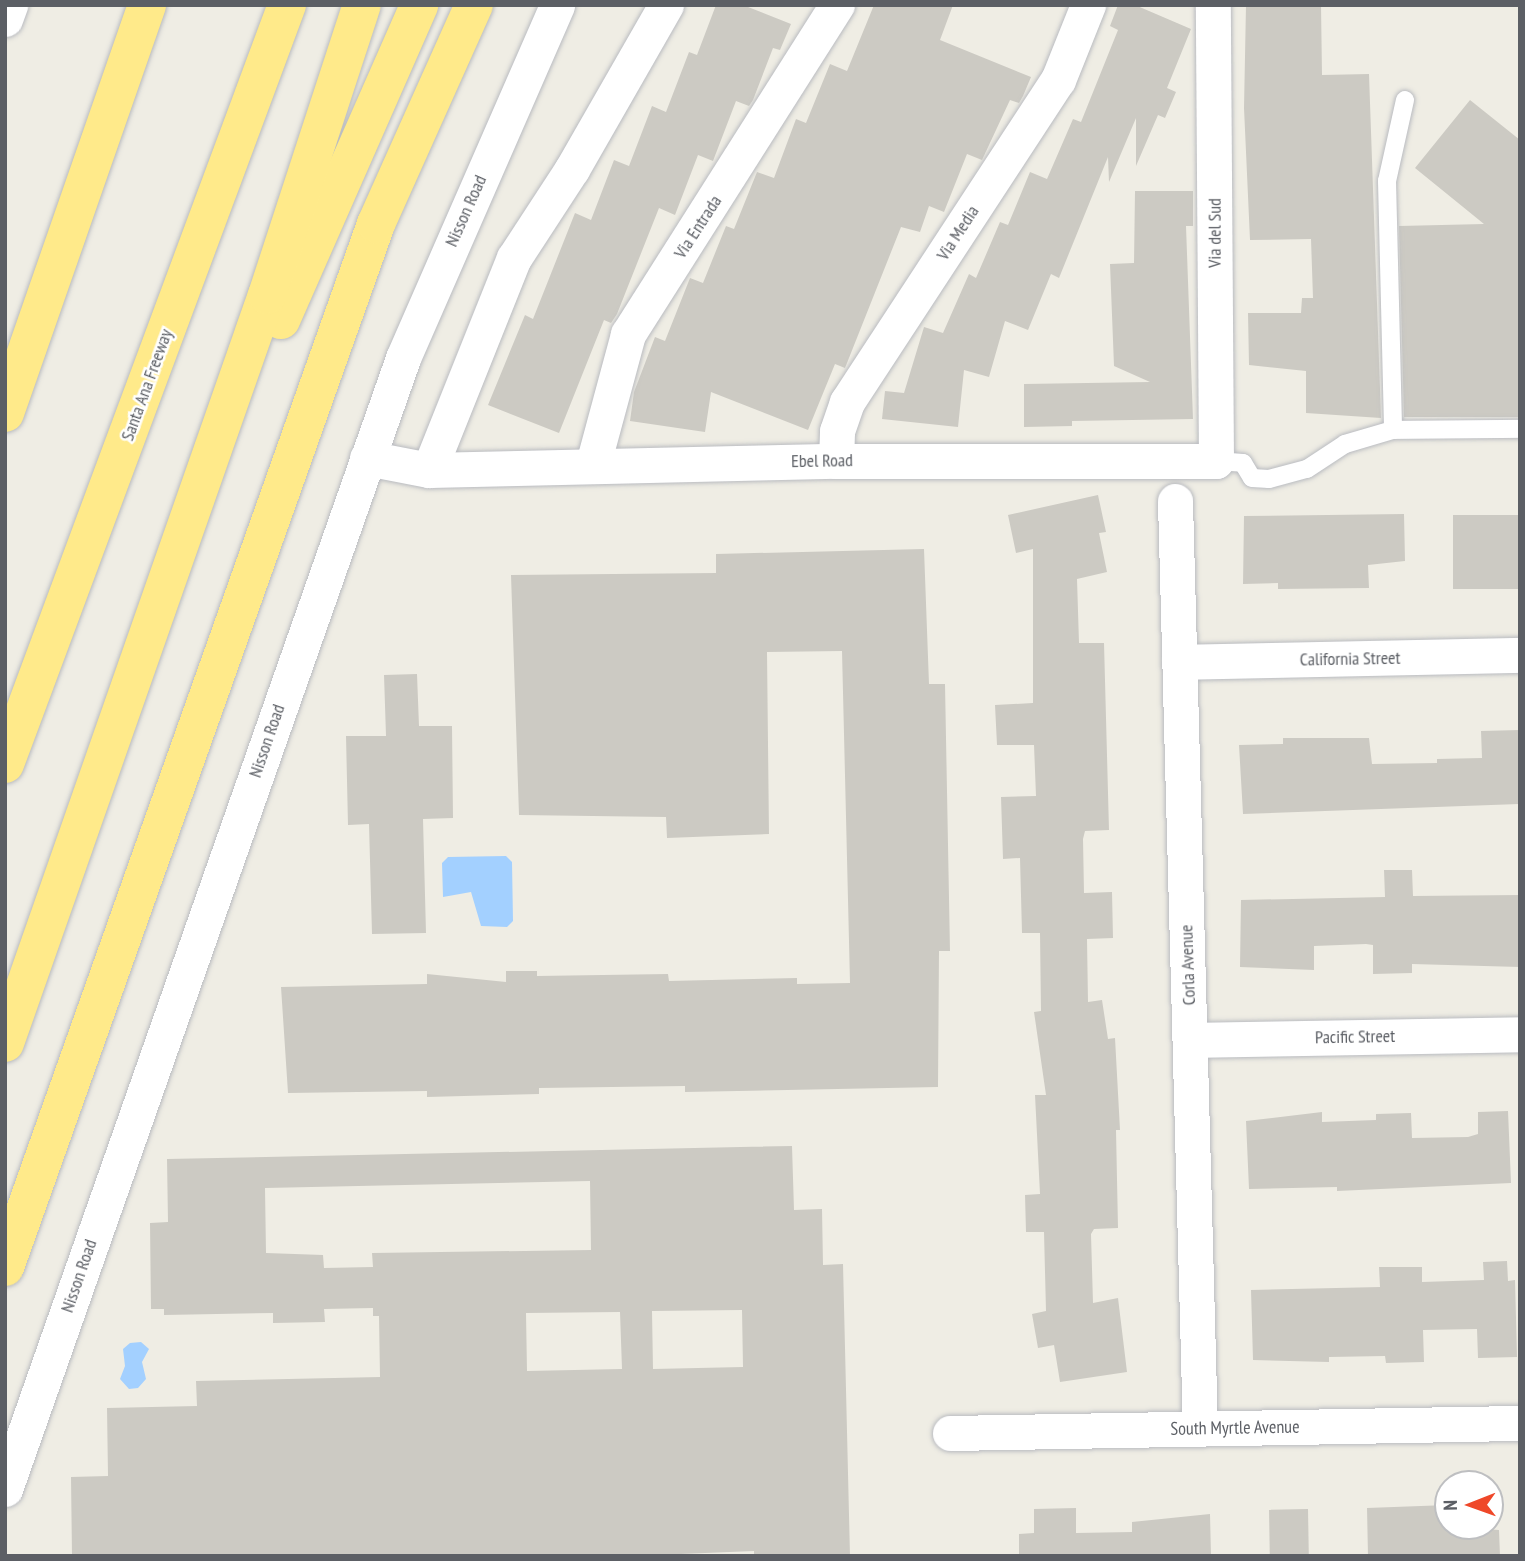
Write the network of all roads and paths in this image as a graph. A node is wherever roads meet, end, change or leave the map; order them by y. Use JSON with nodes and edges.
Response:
{"nodes":[{"id":1,"x":10,"y":5,"type":"edge"},
{"id":2,"x":147,"y":5,"type":"edge"},
{"id":3,"x":287,"y":5,"type":"edge"},
{"id":4,"x":362,"y":5,"type":"edge"},
{"id":5,"x":419,"y":5,"type":"edge"},
{"id":6,"x":474,"y":5,"type":"edge"},
{"id":7,"x":557,"y":5,"type":"edge"},
{"id":8,"x":666,"y":5,"type":"edge"},
{"id":9,"x":837,"y":5,"type":"edge"},
{"id":10,"x":1088,"y":5,"type":"edge"},
{"id":11,"x":1213,"y":5,"type":"edge"},
{"id":12,"x":5,"y":19,"type":"edge"},
{"id":13,"x":1405,"y":100,"type":"dead end"},
{"id":14,"x":5,"y":413,"type":"edge"},
{"id":15,"x":1520,"y":429,"type":"edge"},
{"id":16,"x":1393,"y":430,"type":"junction"},
{"id":17,"x":367,"y":458,"type":"junction"},
{"id":18,"x":836,"y":461,"type":"junction"},
{"id":19,"x":1216,"y":461,"type":"junction"},
{"id":20,"x":593,"y":464,"type":"junction"},
{"id":21,"x":429,"y":470,"type":"junction"},
{"id":22,"x":1175,"y":501,"type":"dead end"},
{"id":23,"x":188,"y":522,"type":"junction"},
{"id":24,"x":1520,"y":655,"type":"edge"},
{"id":25,"x":1180,"y":662,"type":"junction"},
{"id":26,"x":5,"y":764,"type":"edge"},
{"id":27,"x":1520,"y":1034,"type":"edge"},
{"id":28,"x":1190,"y":1040,"type":"junction"},
{"id":29,"x":5,"y":1043,"type":"edge"},
{"id":30,"x":5,"y":1267,"type":"edge"},
{"id":31,"x":1520,"y":1423,"type":"edge"},
{"id":32,"x":1200,"y":1429,"type":"junction"},
{"id":33,"x":950,"y":1433,"type":"dead end"},
{"id":34,"x":5,"y":1489,"type":"edge"}],
"edges":[{"from":1,"to":12,"type":"street"},
{"from":2,"to":14,"type":"highway"},
{"from":3,"to":26,"type":"highway","name":"Santa Ana Freeway"},
{"from":4,"to":23,"type":"highway"},
{"from":5,"to":23,"type":"highway"},
{"from":6,"to":30,"type":"highway"},
{"from":7,"to":17,"type":"street","name":"Nisson Road"},
{"from":8,"to":21,"type":"street"},
{"from":9,"to":20,"type":"street","name":"Via Entrada"},
{"from":10,"to":18,"type":"street","name":"Via Media"},
{"from":11,"to":19,"type":"street","name":"Via del Sud"},
{"from":13,"to":16,"type":"lane"},
{"from":15,"to":16,"type":"lane"},
{"from":16,"to":19,"type":"lane"},
{"from":17,"to":21,"type":"street","name":"Ebel Road"},
{"from":17,"to":34,"type":"street","name":"Nisson Road"},
{"from":18,"to":19,"type":"street","name":"Ebel Road"},
{"from":18,"to":20,"type":"street","name":"Ebel Road"},
{"from":20,"to":21,"type":"street","name":"Ebel Road"},
{"from":22,"to":25,"type":"street","name":"Corla Avenue"},
{"from":23,"to":29,"type":"highway"},
{"from":24,"to":25,"type":"street","name":"California Street"},
{"from":25,"to":28,"type":"street","name":"Corla Avenue"},
{"from":27,"to":28,"type":"street","name":"Pacific Street"},
{"from":28,"to":32,"type":"street","name":"Corla Avenue"},
{"from":31,"to":32,"type":"street","name":"South Myrtle Avenue"},
{"from":32,"to":33,"type":"street","name":"South Myrtle Avenue"}]}
